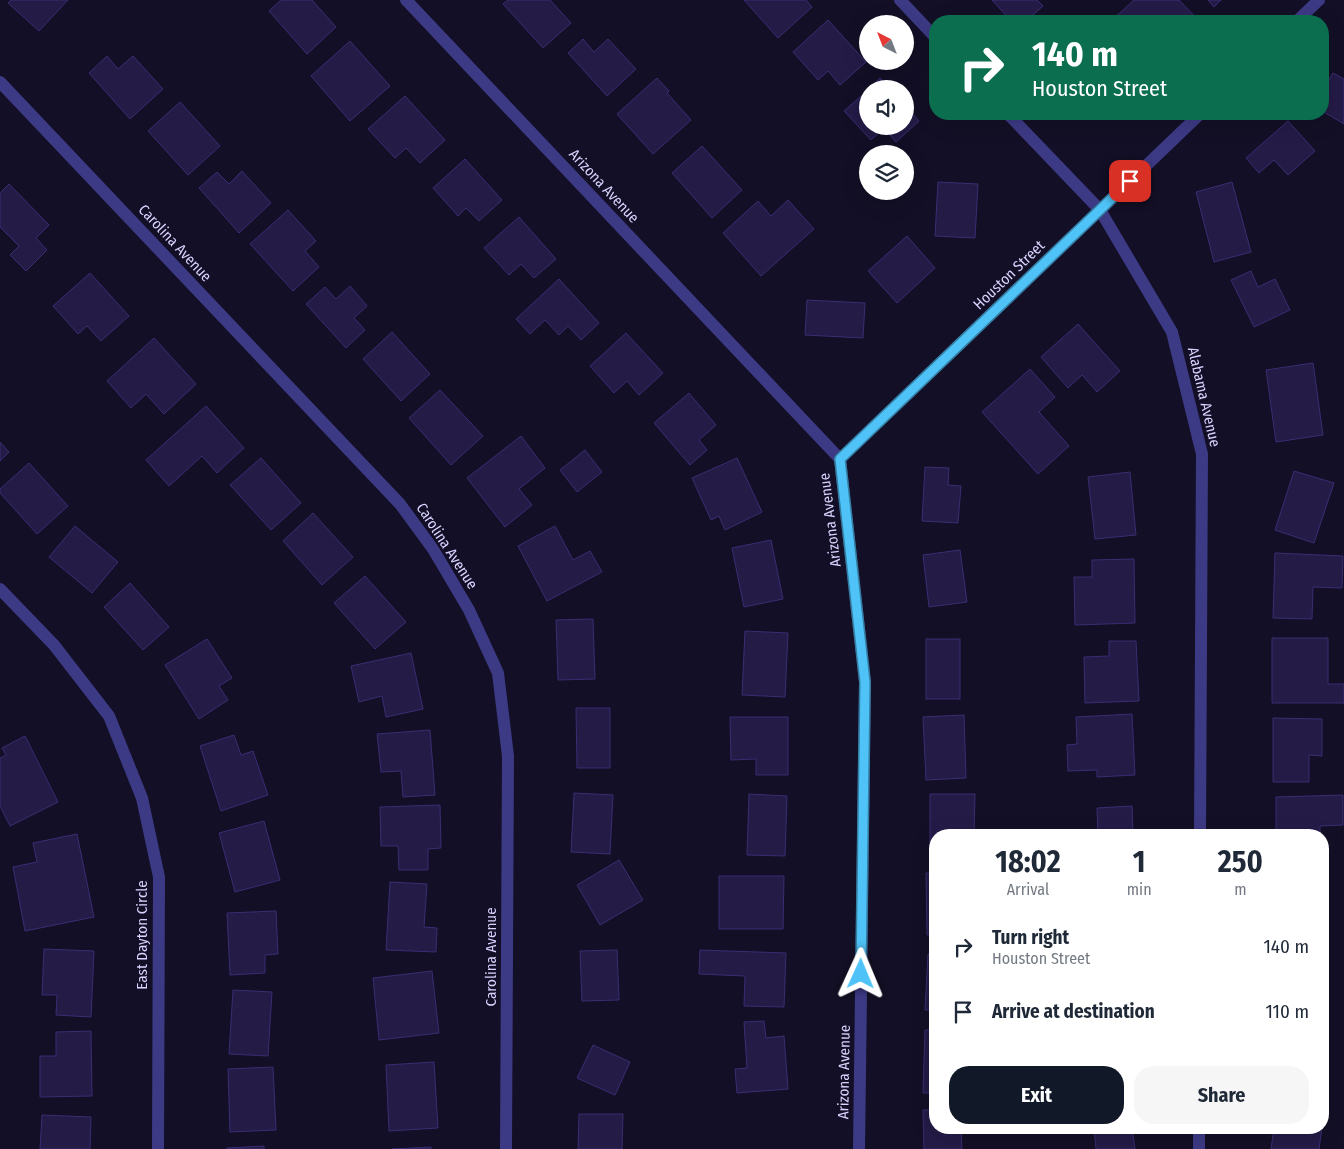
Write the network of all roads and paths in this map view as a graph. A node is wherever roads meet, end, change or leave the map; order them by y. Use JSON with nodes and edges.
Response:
{"nodes":[{"id":1,"x":406,"y":0,"type":"edge"},
{"id":2,"x":900,"y":0,"type":"edge"},
{"id":3,"x":1319,"y":0,"type":"edge"},
{"id":4,"x":1303,"y":15,"type":"edge"},
{"id":5,"x":929,"y":31,"type":"edge"},
{"id":6,"x":0,"y":82,"type":"edge"},
{"id":7,"x":1014,"y":120,"type":"edge"},
{"id":8,"x":1194,"y":120,"type":"edge"},
{"id":9,"x":1100,"y":210,"type":"junction"},
{"id":10,"x":840,"y":459,"type":"junction"},
{"id":11,"x":0,"y":589,"type":"edge"},
{"id":12,"x":1200,"y":829,"type":"edge"},
{"id":13,"x":1199,"y":1134,"type":"edge"},
{"id":14,"x":158,"y":1149,"type":"edge"},
{"id":15,"x":506,"y":1149,"type":"edge"},
{"id":16,"x":859,"y":1149,"type":"edge"},
{"id":17,"x":1199,"y":1149,"type":"edge"}],
"edges":[{"from":1,"to":10,"type":"street","name":"Arizona Avenue"},
{"from":2,"to":5,"type":"street"},
{"from":3,"to":4,"type":"street"},
{"from":6,"to":15,"type":"street","name":"Carolina Avenue"},
{"from":7,"to":9,"type":"street","name":"Alabama Avenue"},
{"from":8,"to":9,"type":"street","name":"Houston Street"},
{"from":9,"to":10,"type":"street","name":"Houston Street"},
{"from":9,"to":12,"type":"street","name":"Alabama Avenue"},
{"from":10,"to":16,"type":"street","name":"Arizona Avenue"},
{"from":11,"to":14,"type":"street","name":"East Dayton Circle"},
{"from":13,"to":17,"type":"street"}]}
